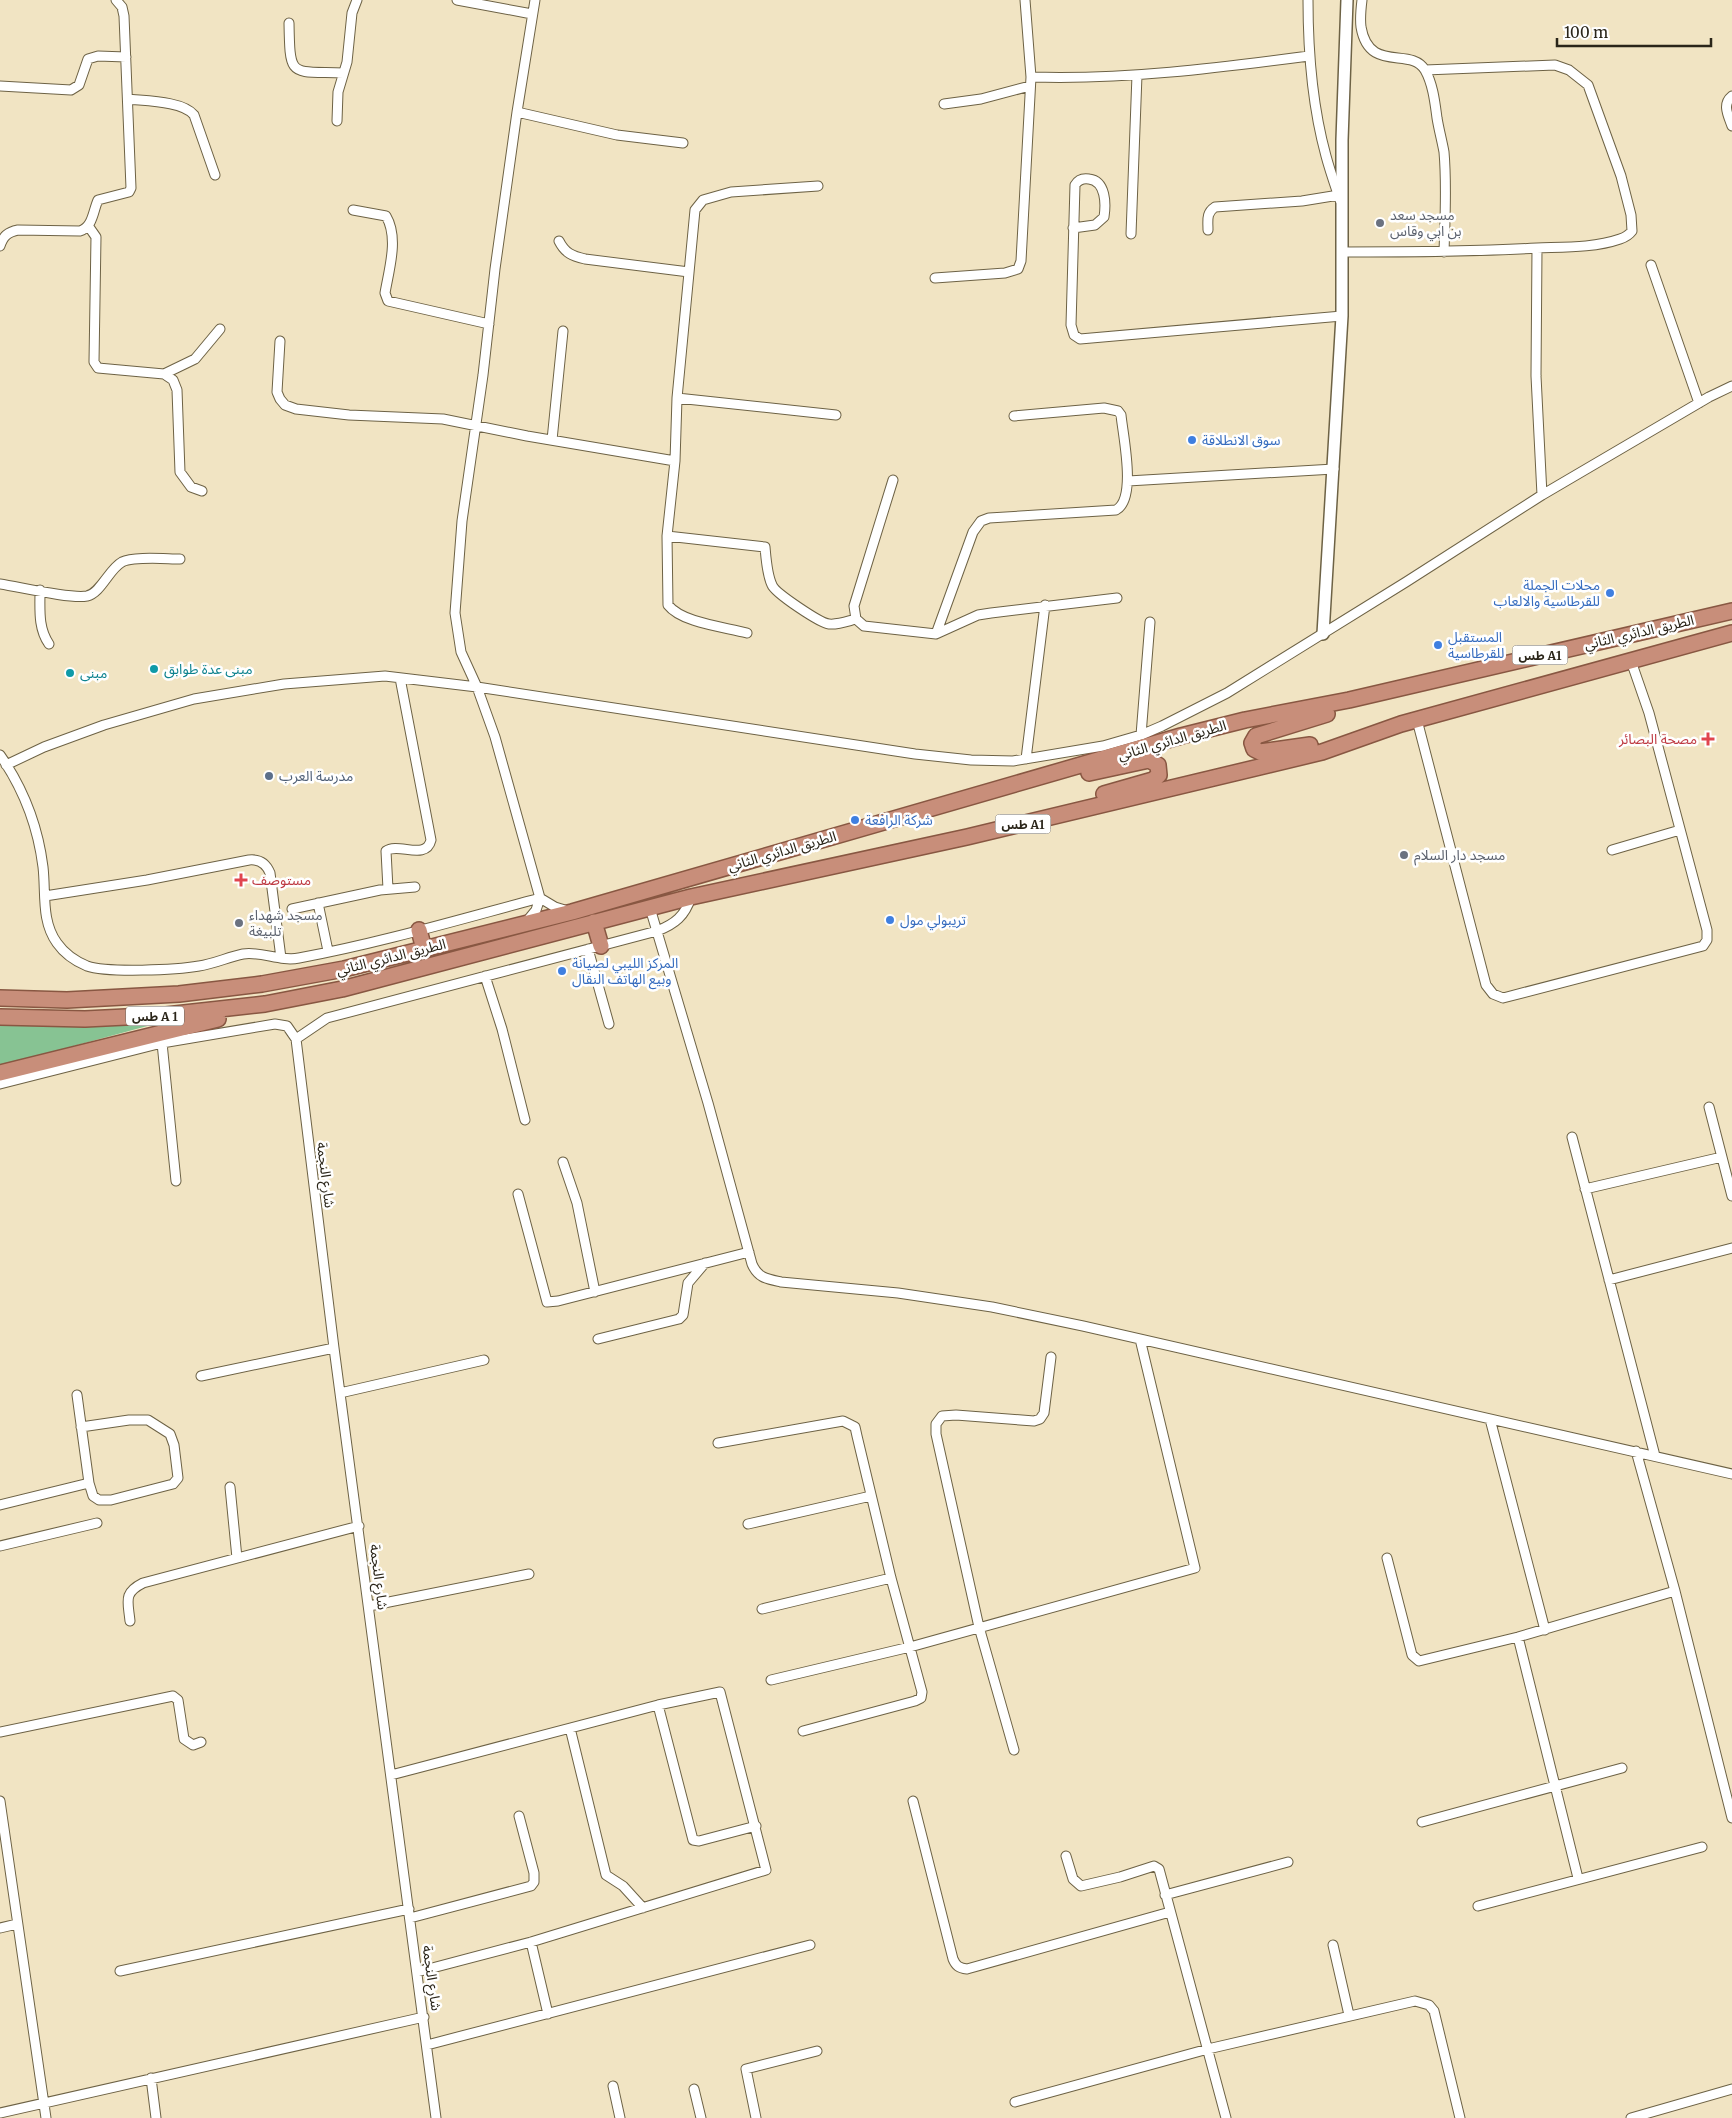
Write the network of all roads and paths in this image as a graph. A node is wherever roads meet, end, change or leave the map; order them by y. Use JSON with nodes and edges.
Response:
{"nodes":[{"id":1,"x":116,"y":0,"type":"edge"},
{"id":2,"x":357,"y":0,"type":"edge"},
{"id":3,"x":457,"y":0,"type":"edge"},
{"id":4,"x":535,"y":0,"type":"edge"},
{"id":5,"x":1025,"y":0,"type":"edge"},
{"id":6,"x":1308,"y":0,"type":"edge"},
{"id":7,"x":1347,"y":0,"type":"edge"},
{"id":8,"x":1362,"y":0,"type":"edge"},
{"id":9,"x":532,"y":14,"type":"junction"},
{"id":10,"x":289,"y":23,"type":"dead end"},
{"id":11,"x":1308,"y":56,"type":"junction"},
{"id":12,"x":126,"y":57,"type":"junction"},
{"id":13,"x":1425,"y":70,"type":"junction"},
{"id":14,"x":344,"y":73,"type":"junction"},
{"id":15,"x":1137,"y":75,"type":"junction"},
{"id":16,"x":1031,"y":81,"type":"junction"},
{"id":17,"x":0,"y":86,"type":"edge"},
{"id":18,"x":1732,"y":96,"type":"edge"},
{"id":19,"x":128,"y":99,"type":"junction"},
{"id":20,"x":944,"y":104,"type":"dead end"},
{"id":21,"x":517,"y":112,"type":"junction"},
{"id":22,"x":337,"y":121,"type":"dead end"},
{"id":23,"x":1732,"y":126,"type":"edge"},
{"id":24,"x":683,"y":143,"type":"dead end"},
{"id":25,"x":215,"y":175,"type":"dead end"},
{"id":26,"x":818,"y":186,"type":"dead end"},
{"id":27,"x":1339,"y":195,"type":"junction"},
{"id":28,"x":353,"y":210,"type":"dead end"},
{"id":29,"x":1343,"y":210,"type":"junction"},
{"id":30,"x":89,"y":227,"type":"junction"},
{"id":31,"x":1073,"y":228,"type":"junction"},
{"id":32,"x":1208,"y":230,"type":"dead end"},
{"id":33,"x":1131,"y":234,"type":"dead end"},
{"id":34,"x":559,"y":241,"type":"dead end"},
{"id":35,"x":0,"y":246,"type":"edge"},
{"id":36,"x":1536,"y":248,"type":"junction"},
{"id":37,"x":1343,"y":252,"type":"junction"},
{"id":38,"x":1444,"y":252,"type":"junction"},
{"id":39,"x":1651,"y":265,"type":"dead end"},
{"id":40,"x":689,"y":272,"type":"junction"},
{"id":41,"x":936,"y":278,"type":"dead end"},
{"id":42,"x":1342,"y":316,"type":"junction"},
{"id":43,"x":489,"y":324,"type":"junction"},
{"id":44,"x":220,"y":329,"type":"dead end"},
{"id":45,"x":563,"y":331,"type":"dead end"},
{"id":46,"x":280,"y":341,"type":"dead end"},
{"id":47,"x":164,"y":374,"type":"junction"},
{"id":48,"x":1732,"y":386,"type":"edge"},
{"id":49,"x":677,"y":398,"type":"junction"},
{"id":50,"x":1699,"y":403,"type":"junction"},
{"id":51,"x":836,"y":415,"type":"dead end"},
{"id":52,"x":1014,"y":416,"type":"dead end"},
{"id":53,"x":476,"y":426,"type":"junction"},
{"id":54,"x":552,"y":440,"type":"junction"},
{"id":55,"x":674,"y":461,"type":"junction"},
{"id":56,"x":1334,"y":469,"type":"junction"},
{"id":57,"x":893,"y":480,"type":"dead end"},
{"id":58,"x":1128,"y":481,"type":"junction"},
{"id":59,"x":202,"y":492,"type":"dead end"},
{"id":60,"x":1542,"y":495,"type":"junction"},
{"id":61,"x":667,"y":536,"type":"junction"},
{"id":62,"x":180,"y":559,"type":"dead end"},
{"id":63,"x":0,"y":584,"type":"edge"},
{"id":64,"x":40,"y":590,"type":"junction"},
{"id":65,"x":1117,"y":598,"type":"dead end"},
{"id":66,"x":1046,"y":605,"type":"junction"},
{"id":67,"x":1732,"y":610,"type":"edge"},
{"id":68,"x":1732,"y":615,"type":"edge"},
{"id":69,"x":856,"y":620,"type":"junction"},
{"id":70,"x":1150,"y":622,"type":"dead end"},
{"id":71,"x":747,"y":633,"type":"dead end"},
{"id":72,"x":1732,"y":633,"type":"edge"},
{"id":73,"x":936,"y":634,"type":"junction"},
{"id":74,"x":1322,"y":634,"type":"junction"},
{"id":75,"x":48,"y":644,"type":"dead end"},
{"id":76,"x":1631,"y":661,"type":"junction"},
{"id":77,"x":400,"y":678,"type":"junction"},
{"id":78,"x":477,"y":687,"type":"junction"},
{"id":79,"x":1417,"y":720,"type":"junction"},
{"id":80,"x":1401,"y":724,"type":"junction"},
{"id":81,"x":1141,"y":735,"type":"junction"},
{"id":82,"x":0,"y":755,"type":"edge"},
{"id":83,"x":1026,"y":759,"type":"junction"},
{"id":84,"x":6,"y":765,"type":"junction"},
{"id":85,"x":964,"y":799,"type":"junction"},
{"id":86,"x":1680,"y":830,"type":"junction"},
{"id":87,"x":967,"y":837,"type":"junction"},
{"id":88,"x":1612,"y":850,"type":"dead end"},
{"id":89,"x":415,"y":886,"type":"dead end"},
{"id":90,"x":388,"y":889,"type":"junction"},
{"id":91,"x":44,"y":896,"type":"junction"},
{"id":92,"x":691,"y":897,"type":"junction"},
{"id":93,"x":540,"y":898,"type":"junction"},
{"id":94,"x":318,"y":903,"type":"junction"},
{"id":95,"x":650,"y":908,"type":"junction"},
{"id":96,"x":292,"y":909,"type":"dead end"},
{"id":97,"x":572,"y":912,"type":"junction"},
{"id":98,"x":594,"y":922,"type":"junction"},
{"id":99,"x":524,"y":924,"type":"junction"},
{"id":100,"x":419,"y":930,"type":"junction"},
{"id":101,"x":657,"y":931,"type":"junction"},
{"id":102,"x":594,"y":948,"type":"junction"},
{"id":103,"x":424,"y":949,"type":"junction"},
{"id":104,"x":328,"y":951,"type":"junction"},
{"id":105,"x":281,"y":958,"type":"junction"},
{"id":106,"x":485,"y":976,"type":"junction"},
{"id":107,"x":309,"y":996,"type":"junction"},
{"id":108,"x":0,"y":998,"type":"edge"},
{"id":109,"x":0,"y":1017,"type":"edge"},
{"id":110,"x":609,"y":1024,"type":"dead end"},
{"id":111,"x":296,"y":1039,"type":"junction"},
{"id":112,"x":162,"y":1044,"type":"junction"},
{"id":113,"x":0,"y":1073,"type":"edge"},
{"id":114,"x":0,"y":1084,"type":"edge"},
{"id":115,"x":1709,"y":1107,"type":"dead end"},
{"id":116,"x":525,"y":1120,"type":"dead end"},
{"id":117,"x":1572,"y":1137,"type":"dead end"},
{"id":118,"x":1722,"y":1157,"type":"junction"},
{"id":119,"x":563,"y":1162,"type":"dead end"},
{"id":120,"x":176,"y":1180,"type":"dead end"},
{"id":121,"x":1586,"y":1189,"type":"junction"},
{"id":122,"x":518,"y":1194,"type":"dead end"},
{"id":123,"x":1732,"y":1196,"type":"edge"},
{"id":124,"x":1732,"y":1248,"type":"edge"},
{"id":125,"x":749,"y":1252,"type":"junction"},
{"id":126,"x":705,"y":1263,"type":"junction"},
{"id":127,"x":1609,"y":1280,"type":"junction"},
{"id":128,"x":596,"y":1292,"type":"junction"},
{"id":129,"x":598,"y":1339,"type":"dead end"},
{"id":130,"x":1140,"y":1339,"type":"junction"},
{"id":131,"x":334,"y":1348,"type":"junction"},
{"id":132,"x":1050,"y":1357,"type":"dead end"},
{"id":133,"x":484,"y":1360,"type":"dead end"},
{"id":134,"x":201,"y":1376,"type":"dead end"},
{"id":135,"x":340,"y":1393,"type":"junction"},
{"id":136,"x":78,"y":1395,"type":"dead end"},
{"id":137,"x":1490,"y":1419,"type":"junction"},
{"id":138,"x":81,"y":1427,"type":"junction"},
{"id":139,"x":718,"y":1443,"type":"dead end"},
{"id":140,"x":1636,"y":1451,"type":"junction"},
{"id":141,"x":1655,"y":1456,"type":"junction"},
{"id":142,"x":1732,"y":1474,"type":"edge"},
{"id":143,"x":89,"y":1483,"type":"junction"},
{"id":144,"x":230,"y":1487,"type":"dead end"},
{"id":145,"x":871,"y":1496,"type":"junction"},
{"id":146,"x":0,"y":1505,"type":"edge"},
{"id":147,"x":97,"y":1523,"type":"dead end"},
{"id":148,"x":748,"y":1524,"type":"dead end"},
{"id":149,"x":359,"y":1526,"type":"junction"},
{"id":150,"x":0,"y":1546,"type":"edge"},
{"id":151,"x":237,"y":1558,"type":"junction"},
{"id":152,"x":1388,"y":1558,"type":"dead end"},
{"id":153,"x":529,"y":1574,"type":"dead end"},
{"id":154,"x":891,"y":1578,"type":"junction"},
{"id":155,"x":1675,"y":1591,"type":"junction"},
{"id":156,"x":369,"y":1606,"type":"junction"},
{"id":157,"x":762,"y":1610,"type":"dead end"},
{"id":158,"x":130,"y":1621,"type":"dead end"},
{"id":159,"x":979,"y":1627,"type":"junction"},
{"id":160,"x":1545,"y":1630,"type":"junction"},
{"id":161,"x":1518,"y":1638,"type":"junction"},
{"id":162,"x":910,"y":1647,"type":"junction"},
{"id":163,"x":771,"y":1680,"type":"dead end"},
{"id":164,"x":658,"y":1705,"type":"junction"},
{"id":165,"x":570,"y":1728,"type":"junction"},
{"id":166,"x":803,"y":1731,"type":"dead end"},
{"id":167,"x":0,"y":1732,"type":"edge"},
{"id":168,"x":201,"y":1742,"type":"dead end"},
{"id":169,"x":1014,"y":1750,"type":"dead end"},
{"id":170,"x":1622,"y":1768,"type":"dead end"},
{"id":171,"x":391,"y":1775,"type":"junction"},
{"id":172,"x":1728,"y":1784,"type":"edge"},
{"id":173,"x":1556,"y":1787,"type":"junction"},
{"id":174,"x":0,"y":1801,"type":"edge"},
{"id":175,"x":913,"y":1801,"type":"dead end"},
{"id":176,"x":519,"y":1816,"type":"dead end"},
{"id":177,"x":1732,"y":1818,"type":"edge"},
{"id":178,"x":1422,"y":1822,"type":"dead end"},
{"id":179,"x":756,"y":1826,"type":"junction"},
{"id":180,"x":1702,"y":1847,"type":"dead end"},
{"id":181,"x":1066,"y":1856,"type":"dead end"},
{"id":182,"x":1288,"y":1862,"type":"dead end"},
{"id":183,"x":1578,"y":1878,"type":"junction"},
{"id":184,"x":1165,"y":1896,"type":"junction"},
{"id":185,"x":1478,"y":1906,"type":"dead end"},
{"id":186,"x":643,"y":1908,"type":"junction"},
{"id":187,"x":1170,"y":1912,"type":"junction"},
{"id":188,"x":410,"y":1913,"type":"junction"},
{"id":189,"x":17,"y":1924,"type":"junction"},
{"id":190,"x":0,"y":1928,"type":"edge"},
{"id":191,"x":531,"y":1942,"type":"junction"},
{"id":192,"x":810,"y":1945,"type":"dead end"},
{"id":193,"x":1333,"y":1945,"type":"dead end"},
{"id":194,"x":120,"y":1971,"type":"dead end"},
{"id":195,"x":418,"y":1972,"type":"junction"},
{"id":196,"x":548,"y":2014,"type":"junction"},
{"id":197,"x":1349,"y":2016,"type":"junction"},
{"id":198,"x":424,"y":2017,"type":"junction"},
{"id":199,"x":427,"y":2045,"type":"junction"},
{"id":200,"x":1208,"y":2049,"type":"junction"},
{"id":201,"x":817,"y":2052,"type":"dead end"},
{"id":202,"x":151,"y":2078,"type":"junction"},
{"id":203,"x":613,"y":2086,"type":"dead end"},
{"id":204,"x":694,"y":2089,"type":"dead end"},
{"id":205,"x":1732,"y":2089,"type":"edge"},
{"id":206,"x":1015,"y":2102,"type":"dead end"},
{"id":207,"x":44,"y":2103,"type":"junction"},
{"id":208,"x":0,"y":2113,"type":"edge"},
{"id":209,"x":46,"y":2118,"type":"edge"},
{"id":210,"x":156,"y":2118,"type":"edge"},
{"id":211,"x":436,"y":2118,"type":"edge"},
{"id":212,"x":620,"y":2118,"type":"edge"},
{"id":213,"x":701,"y":2118,"type":"edge"},
{"id":214,"x":756,"y":2118,"type":"edge"},
{"id":215,"x":1226,"y":2118,"type":"edge"},
{"id":216,"x":1460,"y":2118,"type":"edge"},
{"id":217,"x":1631,"y":2118,"type":"edge"}],
"edges":[{"from":1,"to":12,"type":"street"},
{"from":2,"to":14,"type":"street"},
{"from":3,"to":9,"type":"street"},
{"from":4,"to":9,"type":"street"},
{"from":5,"to":16,"type":"street"},
{"from":6,"to":11,"type":"street"},
{"from":7,"to":29,"type":"street"},
{"from":8,"to":13,"type":"street"},
{"from":9,"to":21,"type":"street"},
{"from":10,"to":14,"type":"street"},
{"from":11,"to":15,"type":"street"},
{"from":11,"to":27,"type":"street"},
{"from":12,"to":17,"type":"street"},
{"from":12,"to":19,"type":"street"},
{"from":13,"to":36,"type":"street"},
{"from":13,"to":38,"type":"street"},
{"from":14,"to":22,"type":"street"},
{"from":15,"to":16,"type":"street"},
{"from":15,"to":33,"type":"street"},
{"from":16,"to":20,"type":"street"},
{"from":16,"to":41,"type":"street"},
{"from":18,"to":23,"type":"street"},
{"from":19,"to":25,"type":"street"},
{"from":19,"to":30,"type":"street"},
{"from":21,"to":24,"type":"street"},
{"from":21,"to":43,"type":"street"},
{"from":26,"to":40,"type":"street"},
{"from":27,"to":29,"type":"street"},
{"from":27,"to":32,"type":"street"},
{"from":28,"to":43,"type":"street"},
{"from":29,"to":37,"type":"street"},
{"from":30,"to":35,"type":"street"},
{"from":30,"to":47,"type":"street"},
{"from":31,"to":31,"type":"street"},
{"from":31,"to":42,"type":"street"},
{"from":34,"to":40,"type":"street"},
{"from":36,"to":38,"type":"street"},
{"from":36,"to":60,"type":"street"},
{"from":37,"to":38,"type":"street"},
{"from":37,"to":42,"type":"street"},
{"from":39,"to":50,"type":"street"},
{"from":40,"to":49,"type":"street"},
{"from":42,"to":56,"type":"street"},
{"from":43,"to":53,"type":"street"},
{"from":44,"to":47,"type":"street"},
{"from":45,"to":54,"type":"street"},
{"from":46,"to":53,"type":"street"},
{"from":47,"to":59,"type":"street"},
{"from":48,"to":50,"type":"street"},
{"from":49,"to":51,"type":"street"},
{"from":49,"to":55,"type":"street"},
{"from":50,"to":60,"type":"street"},
{"from":52,"to":58,"type":"street"},
{"from":53,"to":54,"type":"street"},
{"from":53,"to":78,"type":"street"},
{"from":54,"to":55,"type":"street"},
{"from":55,"to":61,"type":"street"},
{"from":56,"to":58,"type":"street"},
{"from":56,"to":74,"type":"street"},
{"from":57,"to":69,"type":"street"},
{"from":58,"to":73,"type":"street"},
{"from":60,"to":74,"type":"street"},
{"from":61,"to":69,"type":"street"},
{"from":61,"to":71,"type":"street"},
{"from":62,"to":64,"type":"street"},
{"from":63,"to":64,"type":"street"},
{"from":64,"to":75,"type":"street"},
{"from":65,"to":66,"type":"street"},
{"from":66,"to":73,"type":"street"},
{"from":66,"to":83,"type":"street"},
{"from":67,"to":85,"type":"highway","name":"الطريق الدائري الثاني","number":"طس A1"},
{"from":68,"to":80,"type":"highway"},
{"from":69,"to":73,"type":"street"},
{"from":70,"to":81,"type":"street"},
{"from":72,"to":76,"type":"highway","name":"الطريق الدائري الثاني","number":"طس A1"},
{"from":74,"to":81,"type":"street"},
{"from":76,"to":79,"type":"highway","name":"الطريق الدائري الثاني","number":"طس A1"},
{"from":76,"to":86,"type":"street"},
{"from":77,"to":78,"type":"street"},
{"from":77,"to":84,"type":"street"},
{"from":77,"to":90,"type":"street"},
{"from":78,"to":83,"type":"street"},
{"from":78,"to":93,"type":"street"},
{"from":79,"to":80,"type":"highway","name":"الطريق الدائري الثاني","number":"طس A1"},
{"from":79,"to":86,"type":"street"},
{"from":80,"to":87,"type":"highway","name":"الطريق الدائري الثاني","number":"طس A1"},
{"from":81,"to":83,"type":"street"},
{"from":82,"to":84,"type":"street"},
{"from":84,"to":91,"type":"street"},
{"from":85,"to":87,"type":"highway"},
{"from":85,"to":97,"type":"highway","name":"الطريق الدائري الثاني","number":"طس A1"},
{"from":86,"to":88,"type":"street"},
{"from":87,"to":92,"type":"highway","name":"الطريق الدائري الثاني","number":"طس A1"},
{"from":89,"to":90,"type":"street"},
{"from":90,"to":94,"type":"street"},
{"from":91,"to":105,"type":"street"},
{"from":91,"to":105,"type":"street"},
{"from":92,"to":95,"type":"highway","name":"الطريق الدائري الثاني","number":"طس A1"},
{"from":92,"to":101,"type":"street"},
{"from":93,"to":97,"type":"street"},
{"from":93,"to":99,"type":"street"},
{"from":93,"to":100,"type":"street"},
{"from":94,"to":96,"type":"street"},
{"from":94,"to":104,"type":"street"},
{"from":95,"to":98,"type":"highway","name":"الطريق الدائري الثاني","number":"طس A1"},
{"from":95,"to":101,"type":"street"},
{"from":97,"to":99,"type":"highway","name":"الطريق الدائري الثاني","number":"طس A1"},
{"from":98,"to":102,"type":"highway"},
{"from":98,"to":107,"type":"highway","name":"الطريق الدائري الثاني","number":"طس A1"},
{"from":99,"to":103,"type":"highway","name":"الطريق الدائري الثاني","number":"طس A1"},
{"from":100,"to":103,"type":"highway"},
{"from":100,"to":104,"type":"street"},
{"from":101,"to":102,"type":"street"},
{"from":101,"to":125,"type":"street"},
{"from":102,"to":106,"type":"street"},
{"from":102,"to":110,"type":"street"},
{"from":103,"to":108,"type":"highway","name":"الطريق الدائري الثاني","number":"طس A1"},
{"from":104,"to":105,"type":"street"},
{"from":106,"to":111,"type":"street"},
{"from":106,"to":116,"type":"street"},
{"from":107,"to":109,"type":"highway","name":"الطريق الدائري الثاني","number":"طس A 1"},
{"from":107,"to":113,"type":"highway"},
{"from":111,"to":112,"type":"street"},
{"from":111,"to":131,"type":"street","name":"شارع النجمة"},
{"from":112,"to":114,"type":"street"},
{"from":112,"to":120,"type":"street"},
{"from":115,"to":118,"type":"street"},
{"from":117,"to":121,"type":"street"},
{"from":118,"to":121,"type":"street"},
{"from":118,"to":123,"type":"street"},
{"from":119,"to":128,"type":"street"},
{"from":121,"to":127,"type":"street"},
{"from":122,"to":128,"type":"street"},
{"from":124,"to":127,"type":"street"},
{"from":125,"to":126,"type":"street"},
{"from":125,"to":130,"type":"street"},
{"from":126,"to":128,"type":"street"},
{"from":126,"to":129,"type":"street"},
{"from":127,"to":141,"type":"street"},
{"from":130,"to":137,"type":"street"},
{"from":130,"to":159,"type":"street"},
{"from":131,"to":134,"type":"street"},
{"from":131,"to":135,"type":"street","name":"شارع النجمة"},
{"from":132,"to":159,"type":"street"},
{"from":133,"to":135,"type":"street"},
{"from":135,"to":149,"type":"street","name":"شارع النجمة"},
{"from":136,"to":138,"type":"street"},
{"from":137,"to":140,"type":"street"},
{"from":137,"to":160,"type":"street"},
{"from":138,"to":143,"type":"street"},
{"from":138,"to":143,"type":"street"},
{"from":139,"to":145,"type":"street"},
{"from":140,"to":141,"type":"street"},
{"from":140,"to":155,"type":"street"},
{"from":141,"to":142,"type":"street"},
{"from":143,"to":146,"type":"street"},
{"from":144,"to":151,"type":"street"},
{"from":145,"to":148,"type":"street"},
{"from":145,"to":154,"type":"street"},
{"from":147,"to":150,"type":"street"},
{"from":149,"to":151,"type":"street"},
{"from":149,"to":156,"type":"street","name":"شارع النجمة"},
{"from":151,"to":158,"type":"street"},
{"from":152,"to":161,"type":"street"},
{"from":153,"to":156,"type":"street"},
{"from":154,"to":157,"type":"street"},
{"from":154,"to":162,"type":"street"},
{"from":155,"to":160,"type":"street"},
{"from":155,"to":172,"type":"street"},
{"from":156,"to":171,"type":"street","name":"شارع النجمة"},
{"from":159,"to":162,"type":"street"},
{"from":159,"to":169,"type":"street"},
{"from":160,"to":161,"type":"street"},
{"from":161,"to":173,"type":"street"},
{"from":162,"to":163,"type":"street"},
{"from":162,"to":166,"type":"street"},
{"from":164,"to":165,"type":"street"},
{"from":164,"to":179,"type":"street"},
{"from":164,"to":179,"type":"street"},
{"from":165,"to":171,"type":"street"},
{"from":165,"to":186,"type":"street"},
{"from":167,"to":168,"type":"street"},
{"from":170,"to":173,"type":"street"},
{"from":171,"to":188,"type":"street","name":"شارع النجمة"},
{"from":172,"to":177,"type":"street"},
{"from":173,"to":178,"type":"street"},
{"from":173,"to":183,"type":"street"},
{"from":174,"to":189,"type":"street"},
{"from":175,"to":187,"type":"street"},
{"from":176,"to":188,"type":"street"},
{"from":179,"to":186,"type":"street"},
{"from":180,"to":183,"type":"street"},
{"from":181,"to":184,"type":"street"},
{"from":182,"to":184,"type":"street"},
{"from":183,"to":185,"type":"street"},
{"from":184,"to":187,"type":"street"},
{"from":186,"to":191,"type":"street"},
{"from":187,"to":200,"type":"street"},
{"from":188,"to":194,"type":"street"},
{"from":188,"to":195,"type":"street","name":"شارع النجمة"},
{"from":189,"to":190,"type":"street"},
{"from":189,"to":207,"type":"street"},
{"from":191,"to":195,"type":"street"},
{"from":191,"to":196,"type":"street"},
{"from":192,"to":196,"type":"street"},
{"from":193,"to":197,"type":"street"},
{"from":195,"to":198,"type":"street","name":"شارع النجمة"},
{"from":196,"to":199,"type":"street"},
{"from":197,"to":200,"type":"street"},
{"from":197,"to":216,"type":"street"},
{"from":198,"to":199,"type":"street","name":"شارع النجمة"},
{"from":198,"to":202,"type":"street"},
{"from":199,"to":211,"type":"street","name":"شارع النجمة"},
{"from":200,"to":206,"type":"street"},
{"from":200,"to":215,"type":"street"},
{"from":201,"to":214,"type":"street"},
{"from":202,"to":207,"type":"street"},
{"from":202,"to":210,"type":"street"},
{"from":203,"to":212,"type":"street"},
{"from":204,"to":213,"type":"street"},
{"from":205,"to":217,"type":"street"},
{"from":207,"to":208,"type":"street"},
{"from":207,"to":209,"type":"street"}]}
